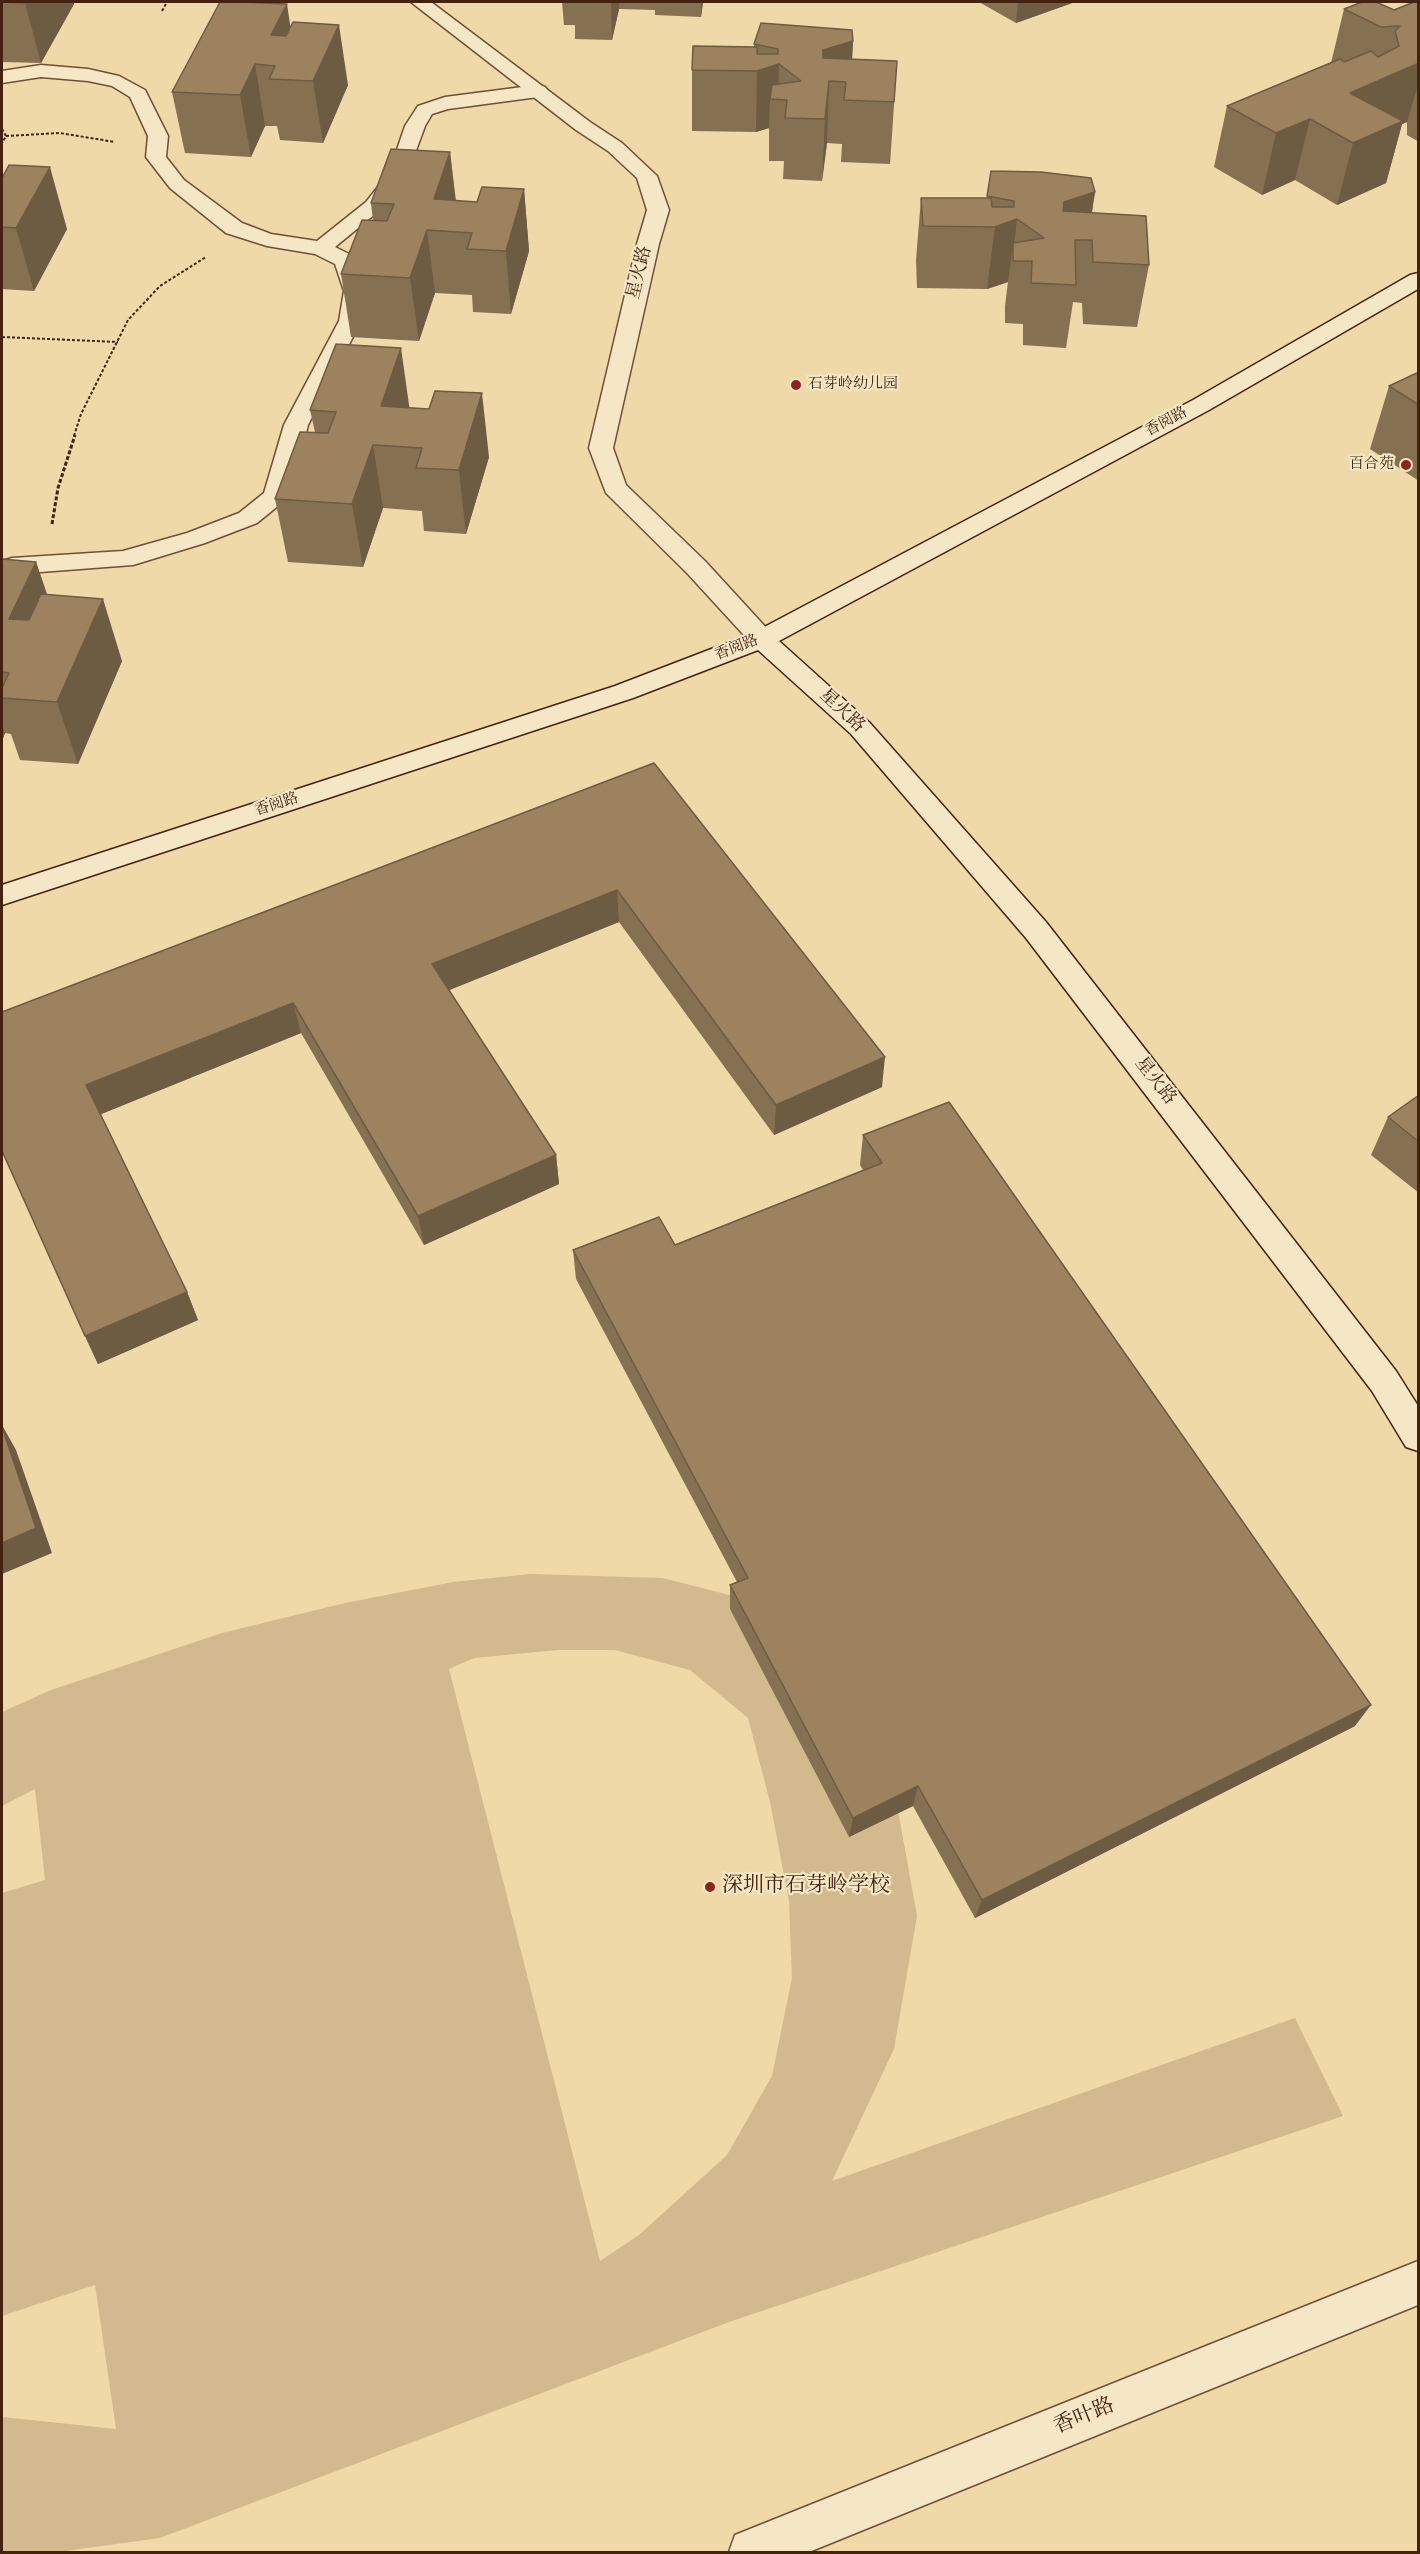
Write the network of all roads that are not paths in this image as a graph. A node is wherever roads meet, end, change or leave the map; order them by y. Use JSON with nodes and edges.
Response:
{"nodes":[{"id":1,"x":420,"y":2,"type":"edge"},
{"id":2,"x":2,"y":77,"type":"edge"},
{"id":3,"x":538,"y":91,"type":"junction"},
{"id":4,"x":321,"y":248,"type":"junction"},
{"id":5,"x":1419,"y":280,"type":"edge"},
{"id":6,"x":2,"y":569,"type":"edge"},
{"id":7,"x":762,"y":639,"type":"junction"},
{"id":8,"x":2,"y":895,"type":"edge"},
{"id":9,"x":1419,"y":1436,"type":"edge"},
{"id":10,"x":1419,"y":2283,"type":"edge"},
{"id":11,"x":752,"y":2553,"type":"edge"}],
"edges":[{"from":1,"to":3,"type":"street","name":"星火路"},
{"from":2,"to":4,"type":"street"},
{"from":3,"to":4,"type":"street"},
{"from":3,"to":7,"type":"street","name":"星火路"},
{"from":4,"to":6,"type":"street"},
{"from":5,"to":7,"type":"street","name":"香阅路"},
{"from":7,"to":8,"type":"street","name":"香阅路"},
{"from":7,"to":9,"type":"street","name":"星火路"},
{"from":10,"to":11,"type":"street","name":"香叶路"}]}
